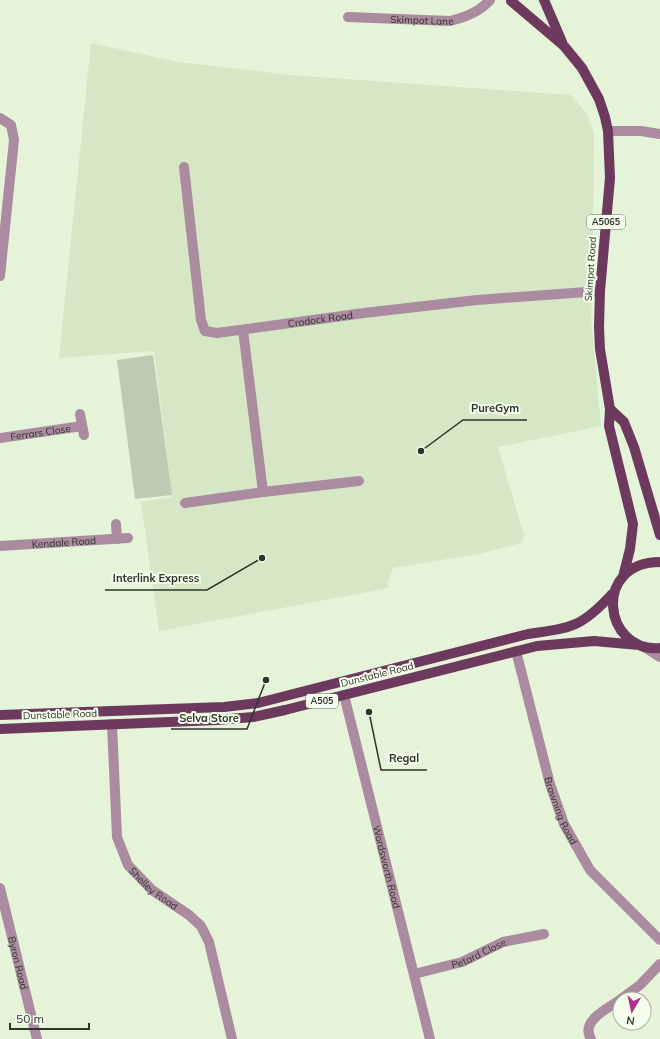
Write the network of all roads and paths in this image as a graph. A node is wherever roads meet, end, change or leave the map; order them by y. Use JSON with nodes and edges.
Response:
{"nodes":[{"id":1,"x":490,"y":0,"type":"edge"},
{"id":2,"x":509,"y":0,"type":"edge"},
{"id":3,"x":522,"y":0,"type":"edge"},
{"id":4,"x":544,"y":0,"type":"edge"},
{"id":5,"x":348,"y":17,"type":"dead end"},
{"id":6,"x":564,"y":46,"type":"junction"},
{"id":7,"x":0,"y":118,"type":"edge"},
{"id":8,"x":608,"y":131,"type":"junction"},
{"id":9,"x":660,"y":134,"type":"edge"},
{"id":10,"x":184,"y":167,"type":"dead end"},
{"id":11,"x":0,"y":276,"type":"edge"},
{"id":12,"x":600,"y":291,"type":"junction"},
{"id":13,"x":242,"y":330,"type":"junction"},
{"id":14,"x":610,"y":409,"type":"junction"},
{"id":15,"x":80,"y":414,"type":"dead end"},
{"id":16,"x":0,"y":438,"type":"edge"},
{"id":17,"x":359,"y":481,"type":"dead end"},
{"id":18,"x":263,"y":492,"type":"junction"},
{"id":19,"x":185,"y":503,"type":"dead end"},
{"id":20,"x":116,"y":524,"type":"dead end"},
{"id":21,"x":660,"y":535,"type":"edge"},
{"id":22,"x":128,"y":538,"type":"dead end"},
{"id":23,"x":117,"y":539,"type":"junction"},
{"id":24,"x":0,"y":546,"type":"edge"},
{"id":25,"x":660,"y":562,"type":"edge"},
{"id":26,"x":623,"y":577,"type":"junction"},
{"id":27,"x":612,"y":594,"type":"junction"},
{"id":28,"x":642,"y":647,"type":"junction"},
{"id":29,"x":660,"y":648,"type":"edge"},
{"id":30,"x":516,"y":651,"type":"junction"},
{"id":31,"x":660,"y":657,"type":"edge"},
{"id":32,"x":344,"y":695,"type":"junction"},
{"id":33,"x":0,"y":715,"type":"edge"},
{"id":34,"x":112,"y":724,"type":"junction"},
{"id":35,"x":0,"y":728,"type":"edge"},
{"id":36,"x":0,"y":888,"type":"edge"},
{"id":37,"x":544,"y":934,"type":"dead end"},
{"id":38,"x":660,"y":940,"type":"edge"},
{"id":39,"x":660,"y":964,"type":"edge"},
{"id":40,"x":414,"y":974,"type":"junction"},
{"id":41,"x":631,"y":991,"type":"edge"},
{"id":42,"x":612,"y":1005,"type":"edge"},
{"id":43,"x":37,"y":1039,"type":"edge"},
{"id":44,"x":232,"y":1039,"type":"edge"},
{"id":45,"x":430,"y":1039,"type":"edge"},
{"id":46,"x":591,"y":1039,"type":"edge"}],
"edges":[{"from":1,"to":5,"type":"street","name":"Skimpot Lane"},
{"from":2,"to":3,"type":"main road","number":"A5065"},
{"from":2,"to":6,"type":"main road","name":"Skimpot Road","number":"A5065"},
{"from":4,"to":6,"type":"main road","name":"Skimpot Road","number":"A5065"},
{"from":6,"to":8,"type":"main road","name":"Skimpot Road","number":"A5065"},
{"from":7,"to":11,"type":"street"},
{"from":8,"to":9,"type":"street"},
{"from":8,"to":12,"type":"main road","name":"Skimpot Road","number":"A5065"},
{"from":10,"to":13,"type":"street","name":"Cradock Road"},
{"from":12,"to":13,"type":"street","name":"Cradock Road"},
{"from":12,"to":14,"type":"main road","name":"Skimpot Road","number":"A5065"},
{"from":13,"to":18,"type":"street"},
{"from":14,"to":21,"type":"main road"},
{"from":14,"to":26,"type":"main road","name":"Skimpot Road","number":"A5065"},
{"from":15,"to":16,"type":"street","name":"Ferrars Close"},
{"from":17,"to":18,"type":"street"},
{"from":18,"to":19,"type":"street"},
{"from":20,"to":23,"type":"street"},
{"from":22,"to":23,"type":"street","name":"Kendale Road"},
{"from":23,"to":24,"type":"street","name":"Kendale Road"},
{"from":25,"to":26,"type":"main road","number":"A505"},
{"from":26,"to":27,"type":"main road","number":"A505"},
{"from":27,"to":28,"type":"main road"},
{"from":27,"to":33,"type":"main road","name":"Dunstable Road","number":"A505"},
{"from":28,"to":29,"type":"main road","number":"A505"},
{"from":28,"to":30,"type":"main road","name":"Dunstable Road","number":"A505"},
{"from":28,"to":31,"type":"street"},
{"from":30,"to":32,"type":"main road","name":"Dunstable Road","number":"A505"},
{"from":30,"to":38,"type":"street","name":"Browning Road"},
{"from":32,"to":34,"type":"main road","name":"Dunstable Road","number":"A505"},
{"from":32,"to":40,"type":"street","name":"Wordsworth Road"},
{"from":34,"to":35,"type":"main road","name":"Dunstable Road","number":"A505"},
{"from":34,"to":44,"type":"street","name":"Shelley Road"},
{"from":36,"to":43,"type":"street","name":"Byron Road"},
{"from":37,"to":40,"type":"street","name":"Petard Close"},
{"from":39,"to":41,"type":"street"},
{"from":40,"to":45,"type":"street","name":"Wordsworth Road"},
{"from":42,"to":46,"type":"street"}]}
